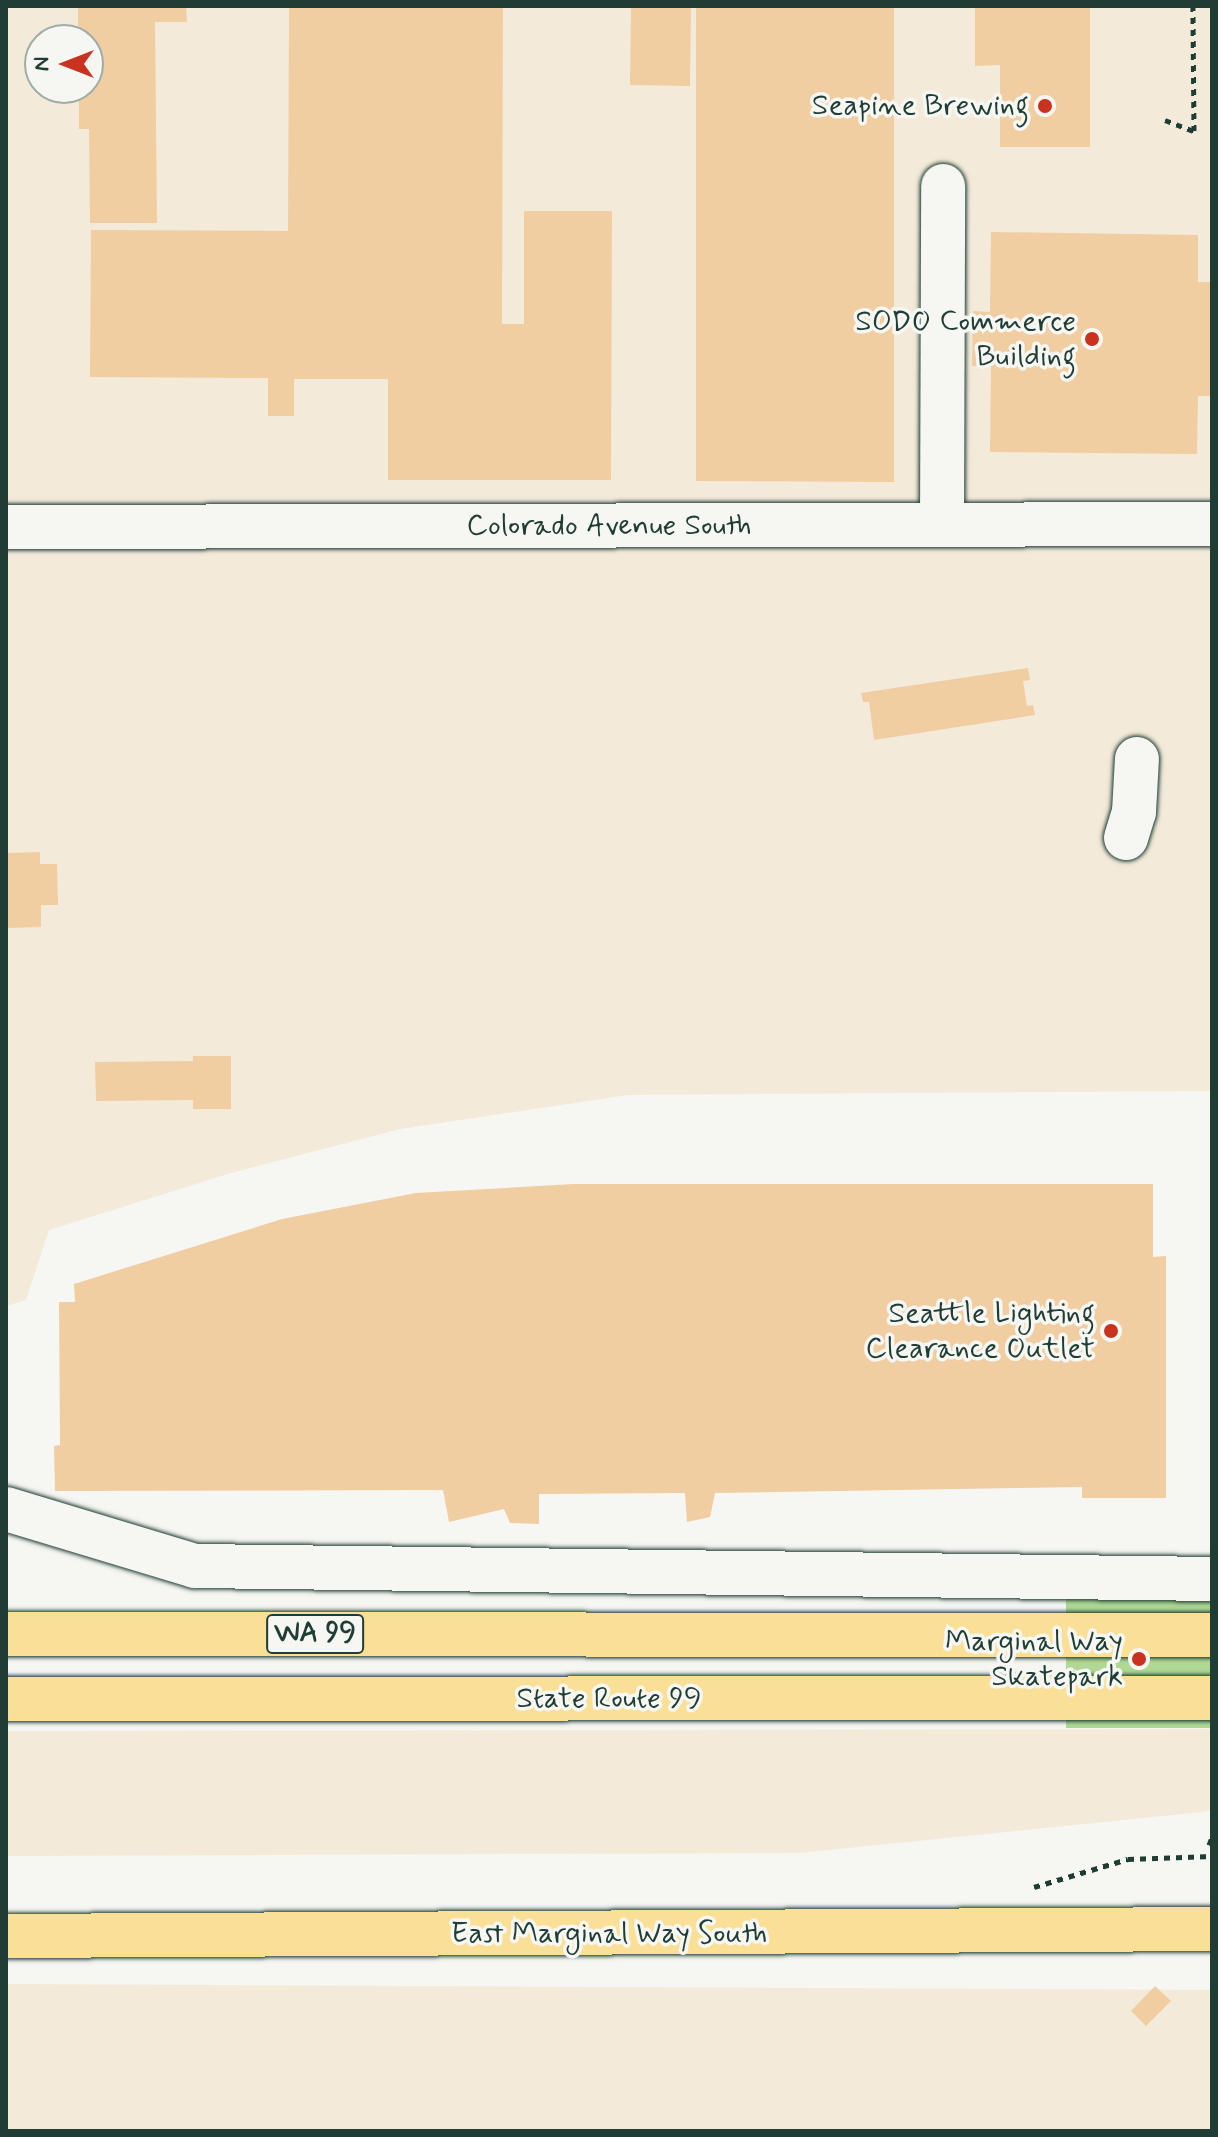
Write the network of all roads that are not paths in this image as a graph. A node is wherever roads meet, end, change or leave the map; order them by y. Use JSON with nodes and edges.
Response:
{"nodes":[{"id":1,"x":943,"y":186,"type":"dead end"},
{"id":2,"x":1212,"y":524,"type":"edge"},
{"id":3,"x":942,"y":525,"type":"junction"},
{"id":4,"x":6,"y":527,"type":"edge"},
{"id":5,"x":1137,"y":759,"type":"dead end"},
{"id":6,"x":1126,"y":838,"type":"dead end"},
{"id":7,"x":6,"y":1509,"type":"edge"},
{"id":8,"x":1212,"y":1579,"type":"edge"},
{"id":9,"x":6,"y":1634,"type":"edge"},
{"id":10,"x":1212,"y":1635,"type":"edge"},
{"id":11,"x":1212,"y":1698,"type":"edge"},
{"id":12,"x":6,"y":1699,"type":"edge"},
{"id":13,"x":1212,"y":1929,"type":"edge"},
{"id":14,"x":6,"y":1936,"type":"edge"}],
"edges":[{"from":1,"to":3,"type":"street"},
{"from":2,"to":3,"type":"street","name":"Colorado Avenue South"},
{"from":3,"to":4,"type":"street","name":"Colorado Avenue South"},
{"from":5,"to":6,"type":"street"},
{"from":7,"to":8,"type":"street"},
{"from":9,"to":10,"type":"main road","number":"WA 99"},
{"from":11,"to":12,"type":"main road","name":"State Route 99","number":"WA 99"},
{"from":13,"to":14,"type":"main road","name":"East Marginal Way South"}]}
